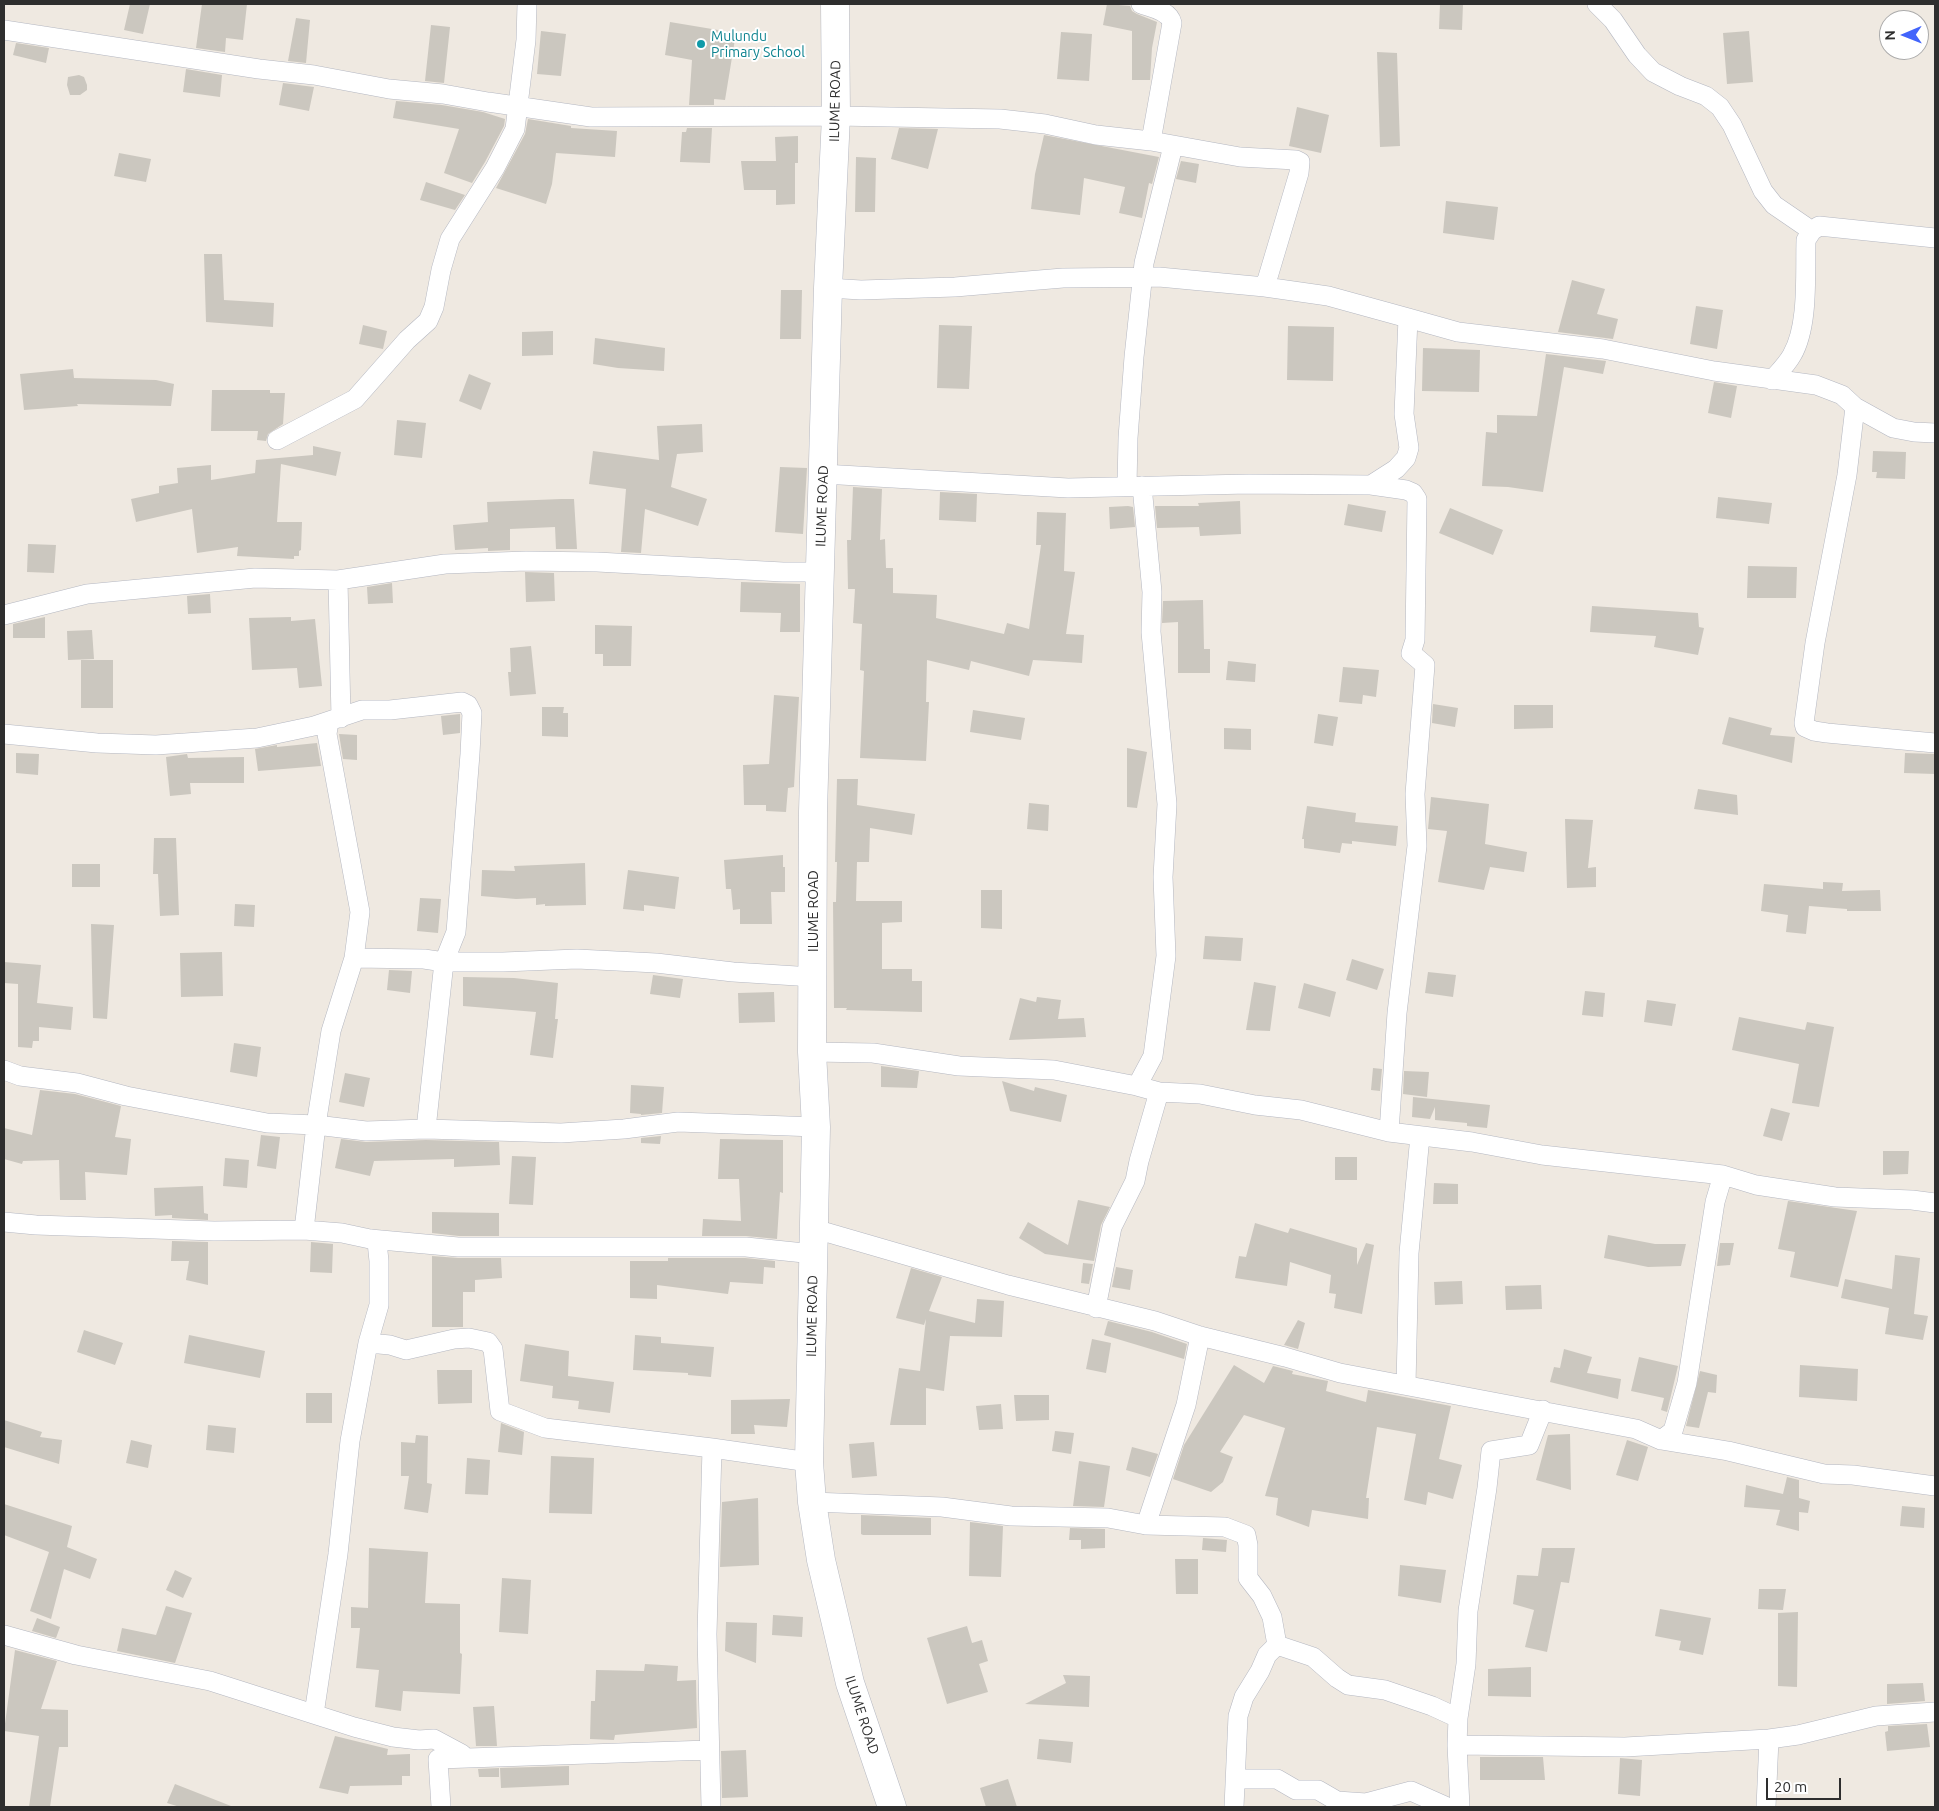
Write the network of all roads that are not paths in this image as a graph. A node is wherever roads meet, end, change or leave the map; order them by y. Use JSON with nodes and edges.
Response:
{"nodes":[{"id":1,"x":527,"y":4,"type":"edge"},
{"id":2,"x":835,"y":4,"type":"edge"},
{"id":3,"x":1141,"y":4,"type":"edge"},
{"id":4,"x":1598,"y":4,"type":"edge"},
{"id":5,"x":4,"y":30,"type":"edge"},
{"id":6,"x":518,"y":107,"type":"junction"},
{"id":7,"x":836,"y":116,"type":"junction"},
{"id":8,"x":1150,"y":140,"type":"junction"},
{"id":9,"x":1174,"y":146,"type":"junction"},
{"id":10,"x":1812,"y":231,"type":"junction"},
{"id":11,"x":1935,"y":238,"type":"edge"},
{"id":12,"x":1143,"y":278,"type":"junction"},
{"id":13,"x":1265,"y":287,"type":"junction"},
{"id":14,"x":828,"y":288,"type":"junction"},
{"id":15,"x":1408,"y":318,"type":"junction"},
{"id":16,"x":1772,"y":380,"type":"junction"},
{"id":17,"x":1855,"y":407,"type":"junction"},
{"id":18,"x":1935,"y":433,"type":"edge"},
{"id":19,"x":277,"y":440,"type":"dead end"},
{"id":20,"x":823,"y":474,"type":"junction"},
{"id":21,"x":1371,"y":485,"type":"junction"},
{"id":22,"x":1135,"y":486,"type":"junction"},
{"id":23,"x":819,"y":572,"type":"junction"},
{"id":24,"x":338,"y":580,"type":"junction"},
{"id":25,"x":4,"y":615,"type":"edge"},
{"id":26,"x":334,"y":719,"type":"junction"},
{"id":27,"x":4,"y":734,"type":"edge"},
{"id":28,"x":1935,"y":743,"type":"edge"},
{"id":29,"x":354,"y":958,"type":"junction"},
{"id":30,"x":444,"y":962,"type":"junction"},
{"id":31,"x":814,"y":977,"type":"junction"},
{"id":32,"x":812,"y":1052,"type":"junction"},
{"id":33,"x":4,"y":1070,"type":"edge"},
{"id":34,"x":1137,"y":1086,"type":"junction"},
{"id":35,"x":1159,"y":1092,"type":"junction"},
{"id":36,"x":316,"y":1125,"type":"junction"},
{"id":37,"x":816,"y":1127,"type":"junction"},
{"id":38,"x":426,"y":1129,"type":"junction"},
{"id":39,"x":1389,"y":1132,"type":"junction"},
{"id":40,"x":1420,"y":1136,"type":"junction"},
{"id":41,"x":1723,"y":1174,"type":"junction"},
{"id":42,"x":1935,"y":1203,"type":"edge"},
{"id":43,"x":4,"y":1222,"type":"edge"},
{"id":44,"x":304,"y":1230,"type":"junction"},
{"id":45,"x":370,"y":1239,"type":"junction"},
{"id":46,"x":814,"y":1242,"type":"junction"},
{"id":47,"x":1096,"y":1308,"type":"junction"},
{"id":48,"x":1200,"y":1336,"type":"junction"},
{"id":49,"x":368,"y":1342,"type":"junction"},
{"id":50,"x":1406,"y":1385,"type":"junction"},
{"id":51,"x":1543,"y":1410,"type":"junction"},
{"id":52,"x":1661,"y":1440,"type":"junction"},
{"id":53,"x":712,"y":1448,"type":"junction"},
{"id":54,"x":809,"y":1462,"type":"junction"},
{"id":55,"x":1935,"y":1486,"type":"edge"},
{"id":56,"x":812,"y":1502,"type":"junction"},
{"id":57,"x":1146,"y":1525,"type":"junction"},
{"id":58,"x":4,"y":1635,"type":"edge"},
{"id":59,"x":1277,"y":1645,"type":"junction"},
{"id":60,"x":1935,"y":1712,"type":"edge"},
{"id":61,"x":314,"y":1714,"type":"junction"},
{"id":62,"x":1458,"y":1718,"type":"junction"},
{"id":63,"x":1769,"y":1739,"type":"junction"},
{"id":64,"x":1457,"y":1745,"type":"junction"},
{"id":65,"x":708,"y":1750,"type":"junction"},
{"id":66,"x":438,"y":1759,"type":"junction"},
{"id":67,"x":1236,"y":1780,"type":"junction"},
{"id":68,"x":442,"y":1807,"type":"edge"},
{"id":69,"x":711,"y":1807,"type":"edge"},
{"id":70,"x":892,"y":1807,"type":"edge"},
{"id":71,"x":1234,"y":1807,"type":"edge"},
{"id":72,"x":1447,"y":1807,"type":"edge"},
{"id":73,"x":1460,"y":1807,"type":"edge"},
{"id":74,"x":1766,"y":1807,"type":"edge"}],
"edges":[{"from":1,"to":6,"type":"street"},
{"from":2,"to":7,"type":"street","name":"ILUME ROAD"},
{"from":3,"to":8,"type":"street"},
{"from":4,"to":10,"type":"street"},
{"from":5,"to":6,"type":"street"},
{"from":6,"to":7,"type":"street"},
{"from":6,"to":19,"type":"street"},
{"from":7,"to":8,"type":"street"},
{"from":7,"to":14,"type":"street","name":"ILUME ROAD"},
{"from":8,"to":9,"type":"street"},
{"from":9,"to":12,"type":"street"},
{"from":9,"to":13,"type":"street"},
{"from":10,"to":11,"type":"street"},
{"from":10,"to":16,"type":"street"},
{"from":12,"to":13,"type":"street"},
{"from":12,"to":14,"type":"street"},
{"from":12,"to":22,"type":"street"},
{"from":13,"to":15,"type":"street"},
{"from":14,"to":20,"type":"street","name":"ILUME ROAD"},
{"from":15,"to":16,"type":"street"},
{"from":15,"to":21,"type":"street"},
{"from":16,"to":17,"type":"street"},
{"from":17,"to":18,"type":"street"},
{"from":17,"to":28,"type":"street"},
{"from":20,"to":22,"type":"street"},
{"from":20,"to":23,"type":"street","name":"ILUME ROAD"},
{"from":21,"to":22,"type":"street"},
{"from":21,"to":39,"type":"street"},
{"from":22,"to":34,"type":"street"},
{"from":23,"to":24,"type":"street"},
{"from":23,"to":31,"type":"street","name":"ILUME ROAD"},
{"from":24,"to":25,"type":"street"},
{"from":24,"to":26,"type":"street"},
{"from":26,"to":27,"type":"street"},
{"from":26,"to":29,"type":"street"},
{"from":26,"to":30,"type":"street"},
{"from":29,"to":30,"type":"street"},
{"from":29,"to":36,"type":"street"},
{"from":30,"to":31,"type":"street"},
{"from":30,"to":38,"type":"street"},
{"from":31,"to":32,"type":"street","name":"ILUME ROAD"},
{"from":32,"to":34,"type":"street"},
{"from":32,"to":37,"type":"street","name":"ILUME ROAD"},
{"from":33,"to":36,"type":"street"},
{"from":34,"to":35,"type":"street"},
{"from":35,"to":39,"type":"street"},
{"from":35,"to":47,"type":"street"},
{"from":36,"to":38,"type":"street"},
{"from":36,"to":44,"type":"street"},
{"from":37,"to":38,"type":"street"},
{"from":37,"to":46,"type":"street","name":"ILUME ROAD"},
{"from":39,"to":40,"type":"street"},
{"from":40,"to":41,"type":"street"},
{"from":40,"to":50,"type":"street"},
{"from":41,"to":42,"type":"street"},
{"from":41,"to":52,"type":"street"},
{"from":43,"to":44,"type":"street"},
{"from":44,"to":45,"type":"street"},
{"from":45,"to":46,"type":"street"},
{"from":45,"to":49,"type":"street"},
{"from":46,"to":47,"type":"street"},
{"from":46,"to":54,"type":"street","name":"ILUME ROAD"},
{"from":47,"to":48,"type":"street"},
{"from":48,"to":50,"type":"street"},
{"from":48,"to":57,"type":"street"},
{"from":49,"to":53,"type":"street"},
{"from":49,"to":61,"type":"street"},
{"from":50,"to":51,"type":"street"},
{"from":51,"to":52,"type":"street"},
{"from":51,"to":62,"type":"street"},
{"from":52,"to":55,"type":"street"},
{"from":53,"to":54,"type":"street"},
{"from":53,"to":65,"type":"street"},
{"from":54,"to":56,"type":"street","name":"ILUME ROAD"},
{"from":56,"to":57,"type":"street"},
{"from":56,"to":70,"type":"street","name":"ILUME ROAD"},
{"from":57,"to":59,"type":"street"},
{"from":58,"to":61,"type":"street"},
{"from":59,"to":62,"type":"street"},
{"from":59,"to":67,"type":"street"},
{"from":60,"to":63,"type":"street"},
{"from":61,"to":66,"type":"street"},
{"from":62,"to":64,"type":"street"},
{"from":63,"to":64,"type":"street"},
{"from":63,"to":74,"type":"street"},
{"from":64,"to":73,"type":"street"},
{"from":65,"to":66,"type":"street"},
{"from":65,"to":69,"type":"street"},
{"from":66,"to":68,"type":"street"},
{"from":67,"to":71,"type":"street"},
{"from":67,"to":72,"type":"street"}]}
